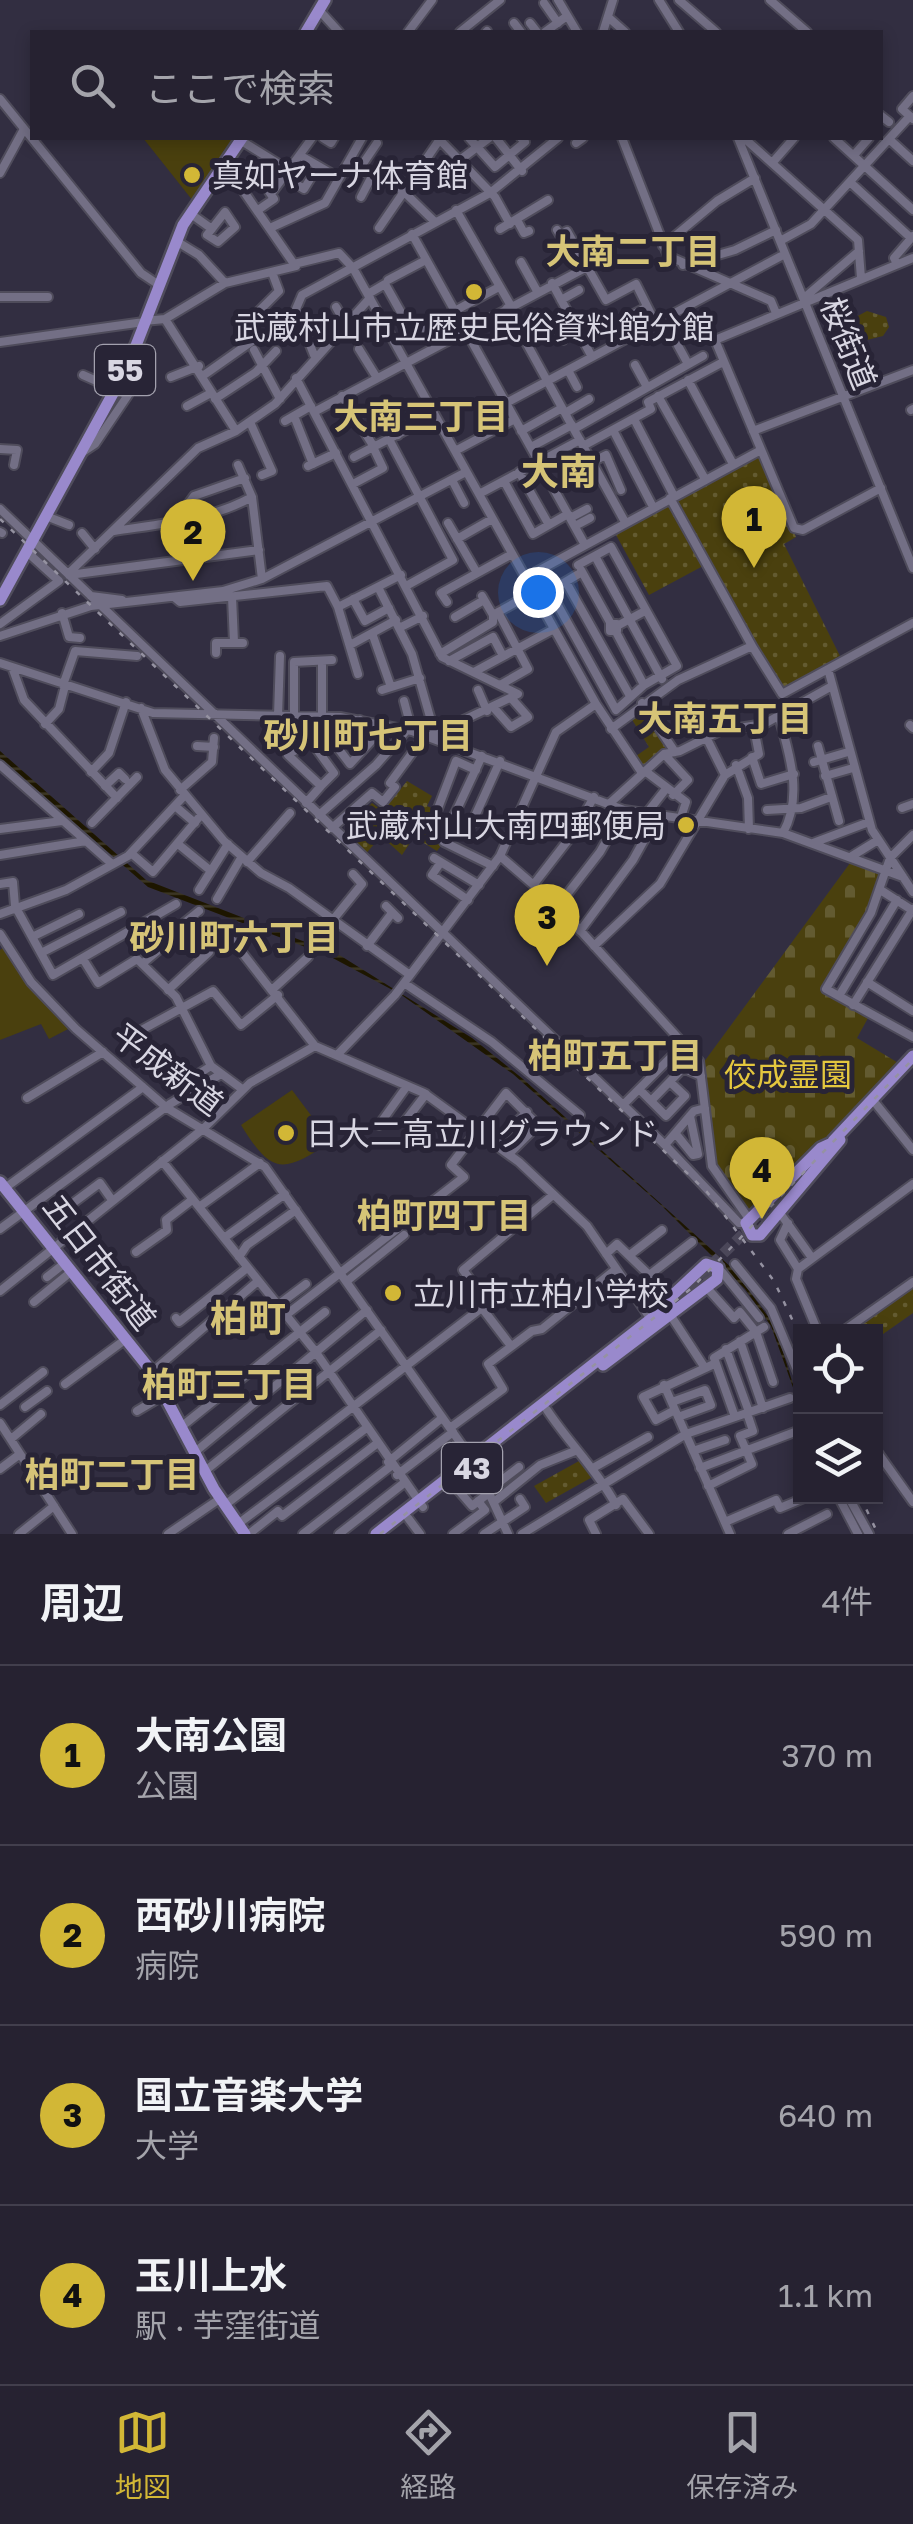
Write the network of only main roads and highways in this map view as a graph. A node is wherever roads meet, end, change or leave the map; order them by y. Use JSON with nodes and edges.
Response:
{"nodes":[{"id":1,"x":322,"y":5,"type":"edge"},
{"id":2,"x":307,"y":30,"type":"edge"},
{"id":3,"x":240,"y":140,"type":"edge"},
{"id":4,"x":0,"y":600,"type":"edge"},
{"id":5,"x":913,"y":1056,"type":"edge"},
{"id":6,"x":913,"y":1065,"type":"edge"},
{"id":7,"x":875,"y":1101,"type":"junction"},
{"id":8,"x":836,"y":1142,"type":"junction"},
{"id":9,"x":2,"y":1185,"type":"edge"},
{"id":10,"x":672,"y":1306,"type":"junction"},
{"id":11,"x":601,"y":1363,"type":"junction"},
{"id":12,"x":474,"y":1462,"type":"junction"},
{"id":13,"x":420,"y":1504,"type":"junction"},
{"id":14,"x":244,"y":1530,"type":"edge"},
{"id":15,"x":376,"y":1534,"type":"edge"},
{"id":16,"x":388,"y":1534,"type":"edge"}],
"edges":[{"from":1,"to":2,"type":"main road"},
{"from":3,"to":4,"type":"main road","number":"55"},
{"from":5,"to":7,"type":"main road"},
{"from":6,"to":7,"type":"main road"},
{"from":7,"to":8,"type":"main road"},
{"from":8,"to":8,"type":"main road"},
{"from":9,"to":14,"type":"main road","name":"五日市街道"},
{"from":10,"to":10,"type":"main road"},
{"from":10,"to":11,"type":"main road","number":"43"},
{"from":10,"to":11,"type":"main road"},
{"from":11,"to":12,"type":"main road","number":"43"},
{"from":11,"to":12,"type":"main road","number":"43"},
{"from":12,"to":13,"type":"main road","number":"43"},
{"from":12,"to":13,"type":"main road","number":"43"},
{"from":13,"to":15,"type":"main road","number":"43"},
{"from":13,"to":16,"type":"main road","number":"43"}]}
